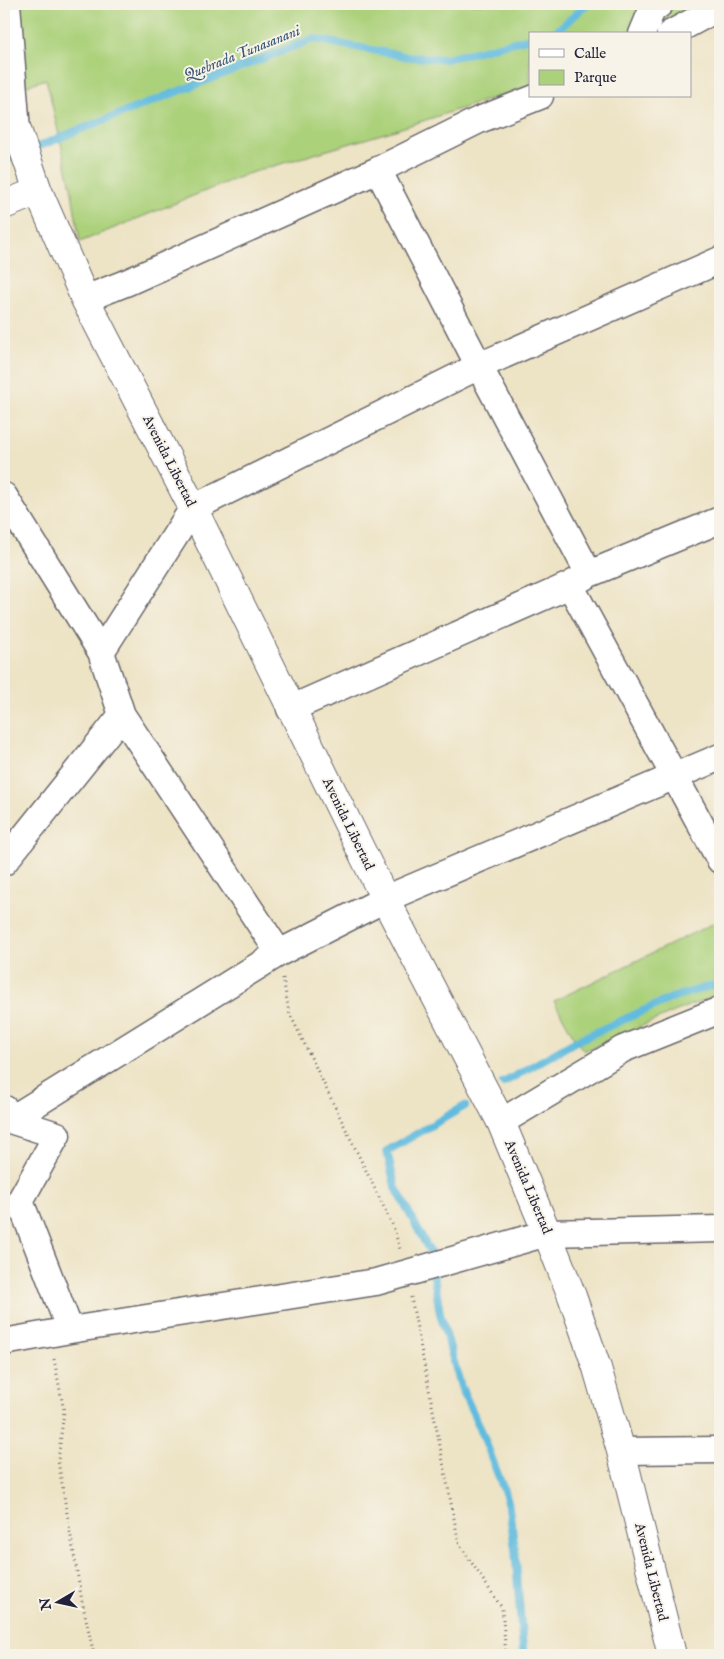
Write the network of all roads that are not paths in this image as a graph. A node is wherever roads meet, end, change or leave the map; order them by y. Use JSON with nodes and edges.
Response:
{"nodes":[{"id":1,"x":7,"y":4,"type":"edge"},
{"id":2,"x":660,"y":4,"type":"edge"},
{"id":3,"x":720,"y":6,"type":"edge"},
{"id":4,"x":643,"y":32,"type":"edge"},
{"id":5,"x":674,"y":32,"type":"edge"},
{"id":6,"x":535,"y":98,"type":"edge"},
{"id":7,"x":10,"y":127,"type":"edge"},
{"id":8,"x":378,"y":170,"type":"junction"},
{"id":9,"x":38,"y":190,"type":"junction"},
{"id":10,"x":4,"y":205,"type":"edge"},
{"id":11,"x":720,"y":260,"type":"edge"},
{"id":12,"x":85,"y":299,"type":"junction"},
{"id":13,"x":479,"y":366,"type":"junction"},
{"id":14,"x":4,"y":496,"type":"edge"},
{"id":15,"x":193,"y":508,"type":"junction"},
{"id":16,"x":720,"y":520,"type":"edge"},
{"id":17,"x":580,"y":580,"type":"junction"},
{"id":18,"x":101,"y":652,"type":"junction"},
{"id":19,"x":290,"y":709,"type":"junction"},
{"id":20,"x":122,"y":715,"type":"junction"},
{"id":21,"x":720,"y":757,"type":"edge"},
{"id":22,"x":674,"y":777,"type":"junction"},
{"id":23,"x":720,"y":860,"type":"edge"},
{"id":24,"x":4,"y":862,"type":"edge"},
{"id":25,"x":385,"y":900,"type":"junction"},
{"id":26,"x":279,"y":953,"type":"junction"},
{"id":27,"x":720,"y":1010,"type":"edge"},
{"id":28,"x":7,"y":1113,"type":"edge"},
{"id":29,"x":501,"y":1122,"type":"junction"},
{"id":30,"x":720,"y":1229,"type":"edge"},
{"id":31,"x":548,"y":1233,"type":"junction"},
{"id":32,"x":60,"y":1332,"type":"junction"},
{"id":33,"x":4,"y":1342,"type":"edge"},
{"id":34,"x":720,"y":1450,"type":"edge"},
{"id":35,"x":621,"y":1451,"type":"junction"},
{"id":36,"x":672,"y":1655,"type":"edge"}],
"edges":[{"from":1,"to":7,"type":"street","name":"Avenida Libertad"},
{"from":2,"to":4,"type":"street"},
{"from":3,"to":5,"type":"street"},
{"from":6,"to":8,"type":"street"},
{"from":7,"to":9,"type":"main road","name":"Avenida Libertad"},
{"from":8,"to":12,"type":"street"},
{"from":8,"to":13,"type":"street"},
{"from":9,"to":10,"type":"main road"},
{"from":9,"to":12,"type":"main road","name":"Avenida Libertad"},
{"from":11,"to":13,"type":"street"},
{"from":12,"to":15,"type":"main road","name":"Avenida Libertad"},
{"from":13,"to":15,"type":"street"},
{"from":13,"to":17,"type":"street"},
{"from":14,"to":18,"type":"street"},
{"from":15,"to":18,"type":"street"},
{"from":15,"to":19,"type":"main road","name":"Avenida Libertad"},
{"from":16,"to":17,"type":"street"},
{"from":17,"to":19,"type":"street"},
{"from":17,"to":22,"type":"street"},
{"from":18,"to":20,"type":"street"},
{"from":19,"to":25,"type":"main road","name":"Avenida Libertad"},
{"from":20,"to":24,"type":"street"},
{"from":20,"to":26,"type":"street"},
{"from":21,"to":22,"type":"street"},
{"from":22,"to":23,"type":"street"},
{"from":22,"to":25,"type":"street"},
{"from":25,"to":26,"type":"street"},
{"from":25,"to":29,"type":"main road","name":"Avenida Libertad"},
{"from":26,"to":28,"type":"street"},
{"from":27,"to":29,"type":"street"},
{"from":28,"to":32,"type":"street"},
{"from":29,"to":31,"type":"main road","name":"Avenida Libertad"},
{"from":30,"to":31,"type":"street"},
{"from":31,"to":32,"type":"street"},
{"from":31,"to":35,"type":"main road","name":"Avenida Libertad"},
{"from":32,"to":33,"type":"street"},
{"from":34,"to":35,"type":"street"},
{"from":35,"to":36,"type":"main road","name":"Avenida Libertad"}]}
